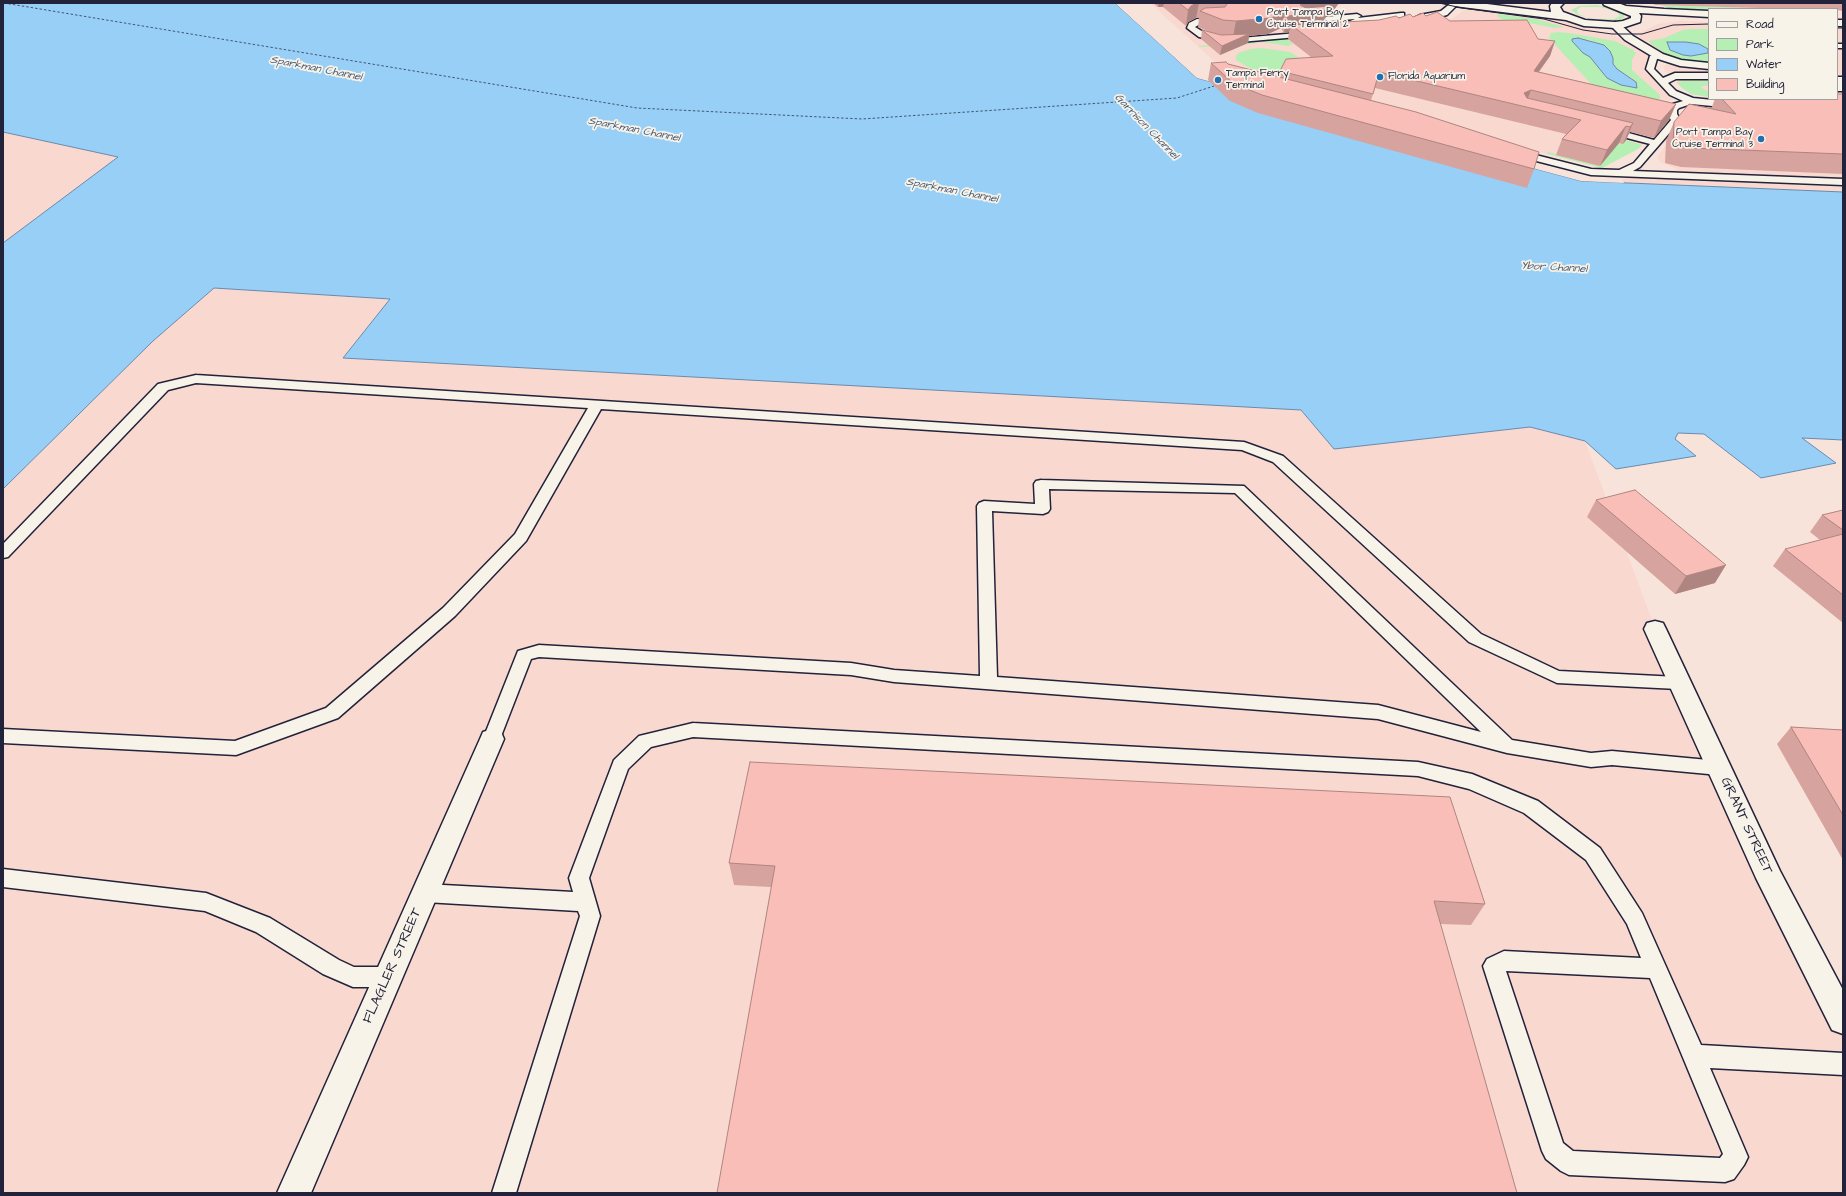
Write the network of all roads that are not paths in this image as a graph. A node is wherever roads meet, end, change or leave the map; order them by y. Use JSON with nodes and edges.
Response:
{"nodes":[{"id":1,"x":1455,"y":3,"type":"edge"},
{"id":2,"x":1479,"y":3,"type":"edge"},
{"id":3,"x":1557,"y":5,"type":"edge"},
{"id":4,"x":1617,"y":5,"type":"edge"},
{"id":5,"x":1364,"y":9,"type":"dead end"},
{"id":6,"x":1708,"y":14,"type":"edge"},
{"id":7,"x":1407,"y":16,"type":"junction"},
{"id":8,"x":1566,"y":17,"type":"junction"},
{"id":9,"x":1708,"y":19,"type":"edge"},
{"id":10,"x":1636,"y":20,"type":"junction"},
{"id":11,"x":1222,"y":24,"type":"edge"},
{"id":12,"x":1615,"y":25,"type":"junction"},
{"id":13,"x":1659,"y":56,"type":"junction"},
{"id":14,"x":1708,"y":66,"type":"edge"},
{"id":15,"x":1708,"y":76,"type":"edge"},
{"id":16,"x":1662,"y":82,"type":"junction"},
{"id":17,"x":1691,"y":101,"type":"junction"},
{"id":18,"x":1742,"y":105,"type":"edge"},
{"id":19,"x":1601,"y":129,"type":"edge"},
{"id":20,"x":1656,"y":143,"type":"junction"},
{"id":21,"x":1506,"y":150,"type":"edge"},
{"id":22,"x":1621,"y":173,"type":"junction"},
{"id":23,"x":1843,"y":182,"type":"edge"},
{"id":24,"x":597,"y":404,"type":"junction"},
{"id":25,"x":3,"y":552,"type":"edge"},
{"id":26,"x":1655,"y":629,"type":"dead end"},
{"id":27,"x":989,"y":683,"type":"junction"},
{"id":28,"x":1678,"y":683,"type":"junction"},
{"id":29,"x":3,"y":736,"type":"edge"},
{"id":30,"x":492,"y":739,"type":"joint"},
{"id":31,"x":1507,"y":746,"type":"junction"},
{"id":32,"x":1719,"y":768,"type":"junction"},
{"id":33,"x":3,"y":878,"type":"edge"},
{"id":34,"x":425,"y":893,"type":"junction"},
{"id":35,"x":585,"y":902,"type":"junction"},
{"id":36,"x":1657,"y":969,"type":"junction"},
{"id":37,"x":388,"y":977,"type":"junction"},
{"id":38,"x":1843,"y":1020,"type":"edge"},
{"id":39,"x":1694,"y":1056,"type":"junction"},
{"id":40,"x":1843,"y":1064,"type":"edge"},
{"id":41,"x":294,"y":1193,"type":"edge"},
{"id":42,"x":504,"y":1193,"type":"edge"}],
"edges":[{"from":1,"to":7,"type":"lane"},
{"from":1,"to":8,"type":"street"},
{"from":2,"to":3,"type":"street"},
{"from":3,"to":8,"type":"street"},
{"from":4,"to":6,"type":"street"},
{"from":4,"to":10,"type":"street"},
{"from":5,"to":7,"type":"lane"},
{"from":7,"to":11,"type":"lane"},
{"from":8,"to":12,"type":"street"},
{"from":9,"to":10,"type":"street"},
{"from":10,"to":12,"type":"street"},
{"from":12,"to":13,"type":"street"},
{"from":13,"to":14,"type":"street"},
{"from":13,"to":16,"type":"lane"},
{"from":15,"to":16,"type":"lane"},
{"from":16,"to":17,"type":"lane"},
{"from":17,"to":18,"type":"lane"},
{"from":17,"to":20,"type":"lane"},
{"from":19,"to":20,"type":"lane"},
{"from":20,"to":22,"type":"lane"},
{"from":21,"to":22,"type":"lane"},
{"from":22,"to":23,"type":"lane"},
{"from":24,"to":25,"type":"lane"},
{"from":24,"to":28,"type":"lane"},
{"from":24,"to":29,"type":"lane"},
{"from":26,"to":28,"type":"street","name":"GRANT STREET"},
{"from":27,"to":30,"type":"lane"},
{"from":27,"to":31,"type":"lane"},
{"from":27,"to":31,"type":"lane"},
{"from":28,"to":32,"type":"street","name":"GRANT STREET"},
{"from":30,"to":34,"type":"street","name":"FLAGLER STREET"},
{"from":31,"to":32,"type":"lane"},
{"from":32,"to":38,"type":"street","name":"GRANT STREET"},
{"from":33,"to":37,"type":"lane"},
{"from":34,"to":35,"type":"lane"},
{"from":34,"to":37,"type":"street","name":"FLAGLER STREET"},
{"from":35,"to":36,"type":"lane"},
{"from":35,"to":42,"type":"lane"},
{"from":36,"to":39,"type":"lane"},
{"from":36,"to":39,"type":"lane"},
{"from":37,"to":41,"type":"street","name":"FLAGLER STREET"},
{"from":39,"to":40,"type":"lane"}]}
